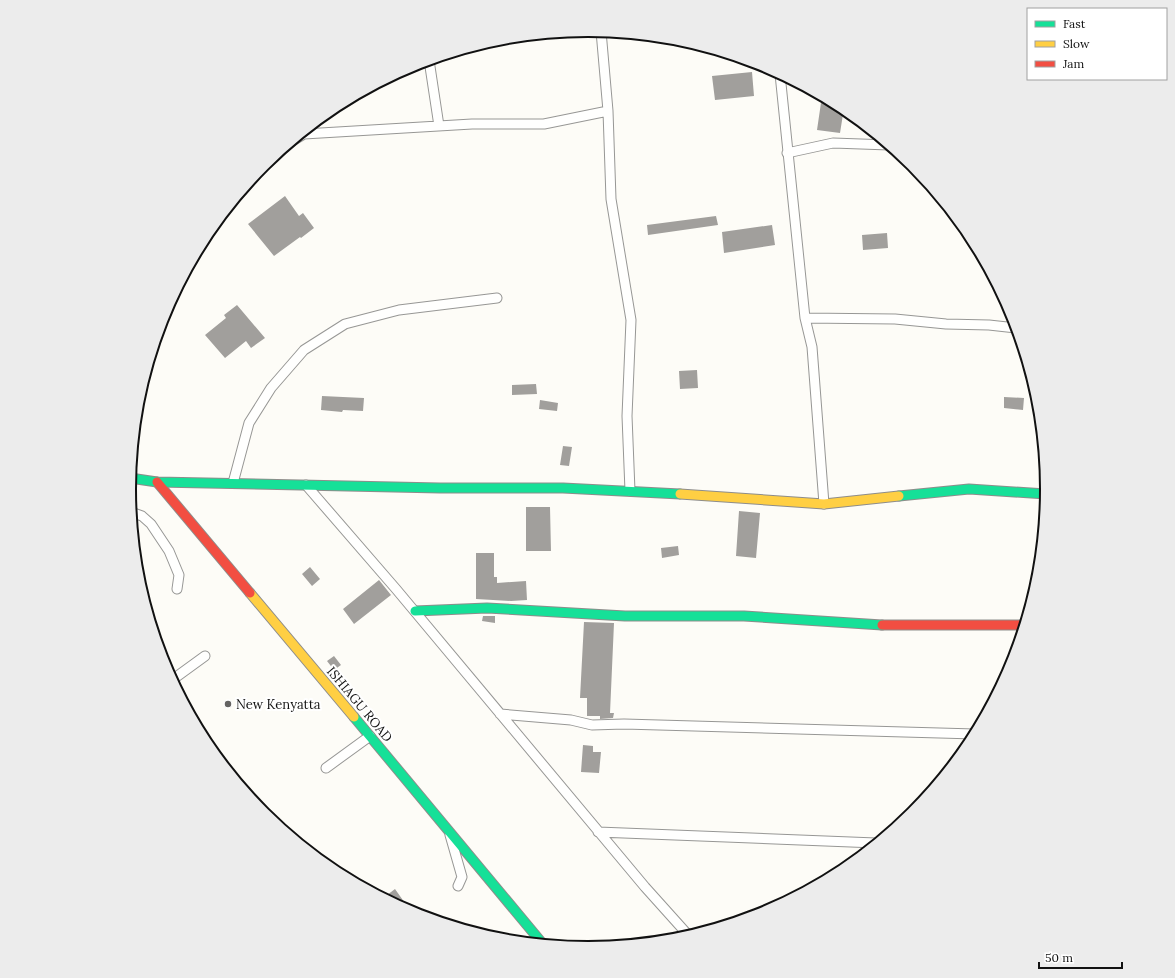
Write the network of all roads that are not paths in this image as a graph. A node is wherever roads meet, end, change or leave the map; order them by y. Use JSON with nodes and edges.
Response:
{"nodes":[{"id":1,"x":602,"y":37,"type":"edge"},
{"id":2,"x":430,"y":65,"type":"edge"},
{"id":3,"x":781,"y":81,"type":"edge"},
{"id":4,"x":608,"y":111,"type":"junction"},
{"id":5,"x":440,"y":126,"type":"junction"},
{"id":6,"x":307,"y":134,"type":"edge"},
{"id":7,"x":881,"y":145,"type":"edge"},
{"id":8,"x":787,"y":153,"type":"junction"},
{"id":9,"x":497,"y":298,"type":"dead end"},
{"id":10,"x":805,"y":318,"type":"junction"},
{"id":11,"x":1009,"y":327,"type":"edge"},
{"id":12,"x":136,"y":479,"type":"edge"},
{"id":13,"x":157,"y":482,"type":"junction"},
{"id":14,"x":233,"y":483,"type":"junction"},
{"id":15,"x":306,"y":485,"type":"junction"},
{"id":16,"x":630,"y":491,"type":"junction"},
{"id":17,"x":1040,"y":494,"type":"edge"},
{"id":18,"x":824,"y":504,"type":"junction"},
{"id":19,"x":136,"y":514,"type":"edge"},
{"id":20,"x":177,"y":589,"type":"dead end"},
{"id":21,"x":415,"y":611,"type":"junction"},
{"id":22,"x":1019,"y":625,"type":"edge"},
{"id":23,"x":205,"y":656,"type":"dead end"},
{"id":24,"x":177,"y":677,"type":"edge"},
{"id":25,"x":500,"y":714,"type":"junction"},
{"id":26,"x":967,"y":734,"type":"edge"},
{"id":27,"x":370,"y":736,"type":"junction"},
{"id":28,"x":326,"y":768,"type":"dead end"},
{"id":29,"x":449,"y":832,"type":"junction"},
{"id":30,"x":598,"y":832,"type":"junction"},
{"id":31,"x":869,"y":843,"type":"edge"},
{"id":32,"x":458,"y":886,"type":"dead end"},
{"id":33,"x":684,"y":930,"type":"edge"},
{"id":34,"x":537,"y":938,"type":"edge"}],
"edges":[{"from":1,"to":4,"type":"street"},
{"from":2,"to":5,"type":"street"},
{"from":3,"to":8,"type":"street"},
{"from":4,"to":5,"type":"street"},
{"from":4,"to":16,"type":"street"},
{"from":5,"to":6,"type":"street"},
{"from":7,"to":8,"type":"street"},
{"from":8,"to":10,"type":"street"},
{"from":9,"to":14,"type":"street"},
{"from":10,"to":11,"type":"street"},
{"from":10,"to":18,"type":"street"},
{"from":12,"to":13,"type":"street"},
{"from":13,"to":14,"type":"street"},
{"from":13,"to":27,"type":"street","name":"ISHIAGU ROAD"},
{"from":14,"to":15,"type":"street"},
{"from":15,"to":16,"type":"street"},
{"from":15,"to":21,"type":"street"},
{"from":16,"to":18,"type":"street"},
{"from":17,"to":18,"type":"street"},
{"from":19,"to":20,"type":"street"},
{"from":21,"to":22,"type":"street"},
{"from":21,"to":25,"type":"street"},
{"from":23,"to":24,"type":"street"},
{"from":25,"to":26,"type":"street"},
{"from":25,"to":30,"type":"street"},
{"from":27,"to":28,"type":"street"},
{"from":27,"to":29,"type":"street","name":"ISHIAGU ROAD"},
{"from":29,"to":32,"type":"street"},
{"from":29,"to":34,"type":"street","name":"ISHIAGU ROAD"},
{"from":30,"to":31,"type":"street"},
{"from":30,"to":33,"type":"street"}]}
